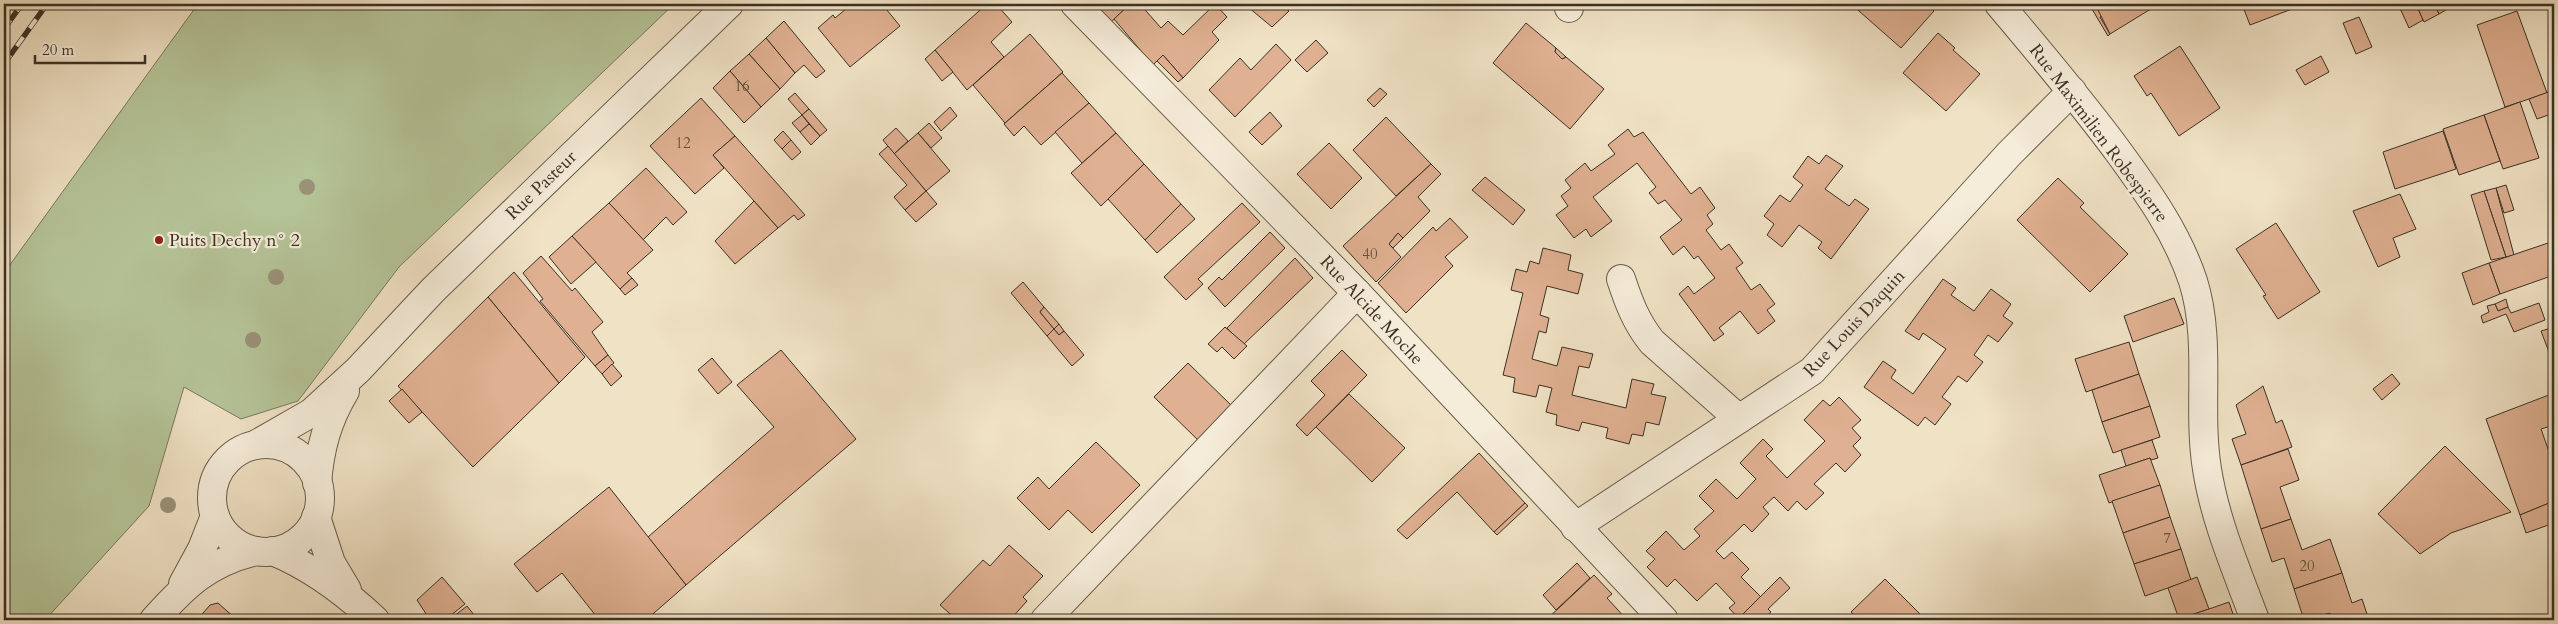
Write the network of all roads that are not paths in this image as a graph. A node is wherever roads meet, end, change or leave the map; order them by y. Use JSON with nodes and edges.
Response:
{"nodes":[{"id":1,"x":728,"y":4,"type":"edge"},
{"id":2,"x":1075,"y":4,"type":"edge"},
{"id":3,"x":1999,"y":4,"type":"edge"},
{"id":4,"x":2072,"y":91,"type":"junction"},
{"id":5,"x":1621,"y":279,"type":"dead end"},
{"id":6,"x":1357,"y":293,"type":"junction"},
{"id":7,"x":358,"y":370,"type":"junction"},
{"id":8,"x":1739,"y":419,"type":"junction"},
{"id":9,"x":255,"y":445,"type":"junction"},
{"id":10,"x":317,"y":483,"type":"junction"},
{"id":11,"x":215,"y":516,"type":"junction"},
{"id":12,"x":316,"y":517,"type":"junction"},
{"id":13,"x":1575,"y":526,"type":"junction"},
{"id":14,"x":265,"y":551,"type":"junction"},
{"id":15,"x":352,"y":598,"type":"junction"},
{"id":16,"x":173,"y":599,"type":"junction"},
{"id":17,"x":154,"y":620,"type":"edge"},
{"id":18,"x":375,"y":620,"type":"edge"},
{"id":19,"x":1045,"y":620,"type":"edge"},
{"id":20,"x":1664,"y":620,"type":"edge"},
{"id":21,"x":2255,"y":620,"type":"edge"}],
"edges":[{"from":1,"to":7,"type":"street","name":"Rue Pasteur"},
{"from":2,"to":6,"type":"street","name":"Rue Alcide Moche"},
{"from":3,"to":4,"type":"street","name":"Rue Maximilien Robespierre"},
{"from":4,"to":8,"type":"street","name":"Rue Louis Daquin"},
{"from":4,"to":21,"type":"street","name":"Rue Maximilien Robespierre"},
{"from":5,"to":8,"type":"street"},
{"from":6,"to":13,"type":"street","name":"Rue Alcide Moche"},
{"from":6,"to":19,"type":"street"},
{"from":7,"to":9,"type":"street","name":"Rue Pasteur"},
{"from":7,"to":10,"type":"street","name":"Rue Pasteur"},
{"from":8,"to":13,"type":"street","name":"Rue Louis Daquin"},
{"from":9,"to":10,"type":"street"},
{"from":9,"to":11,"type":"street"},
{"from":10,"to":12,"type":"street"},
{"from":11,"to":14,"type":"street"},
{"from":11,"to":16,"type":"street"},
{"from":12,"to":14,"type":"street"},
{"from":12,"to":15,"type":"street"},
{"from":13,"to":20,"type":"street","name":"Rue Alcide Moche"},
{"from":14,"to":15,"type":"street"},
{"from":14,"to":16,"type":"street"},
{"from":15,"to":18,"type":"street"},
{"from":16,"to":17,"type":"street"}]}
